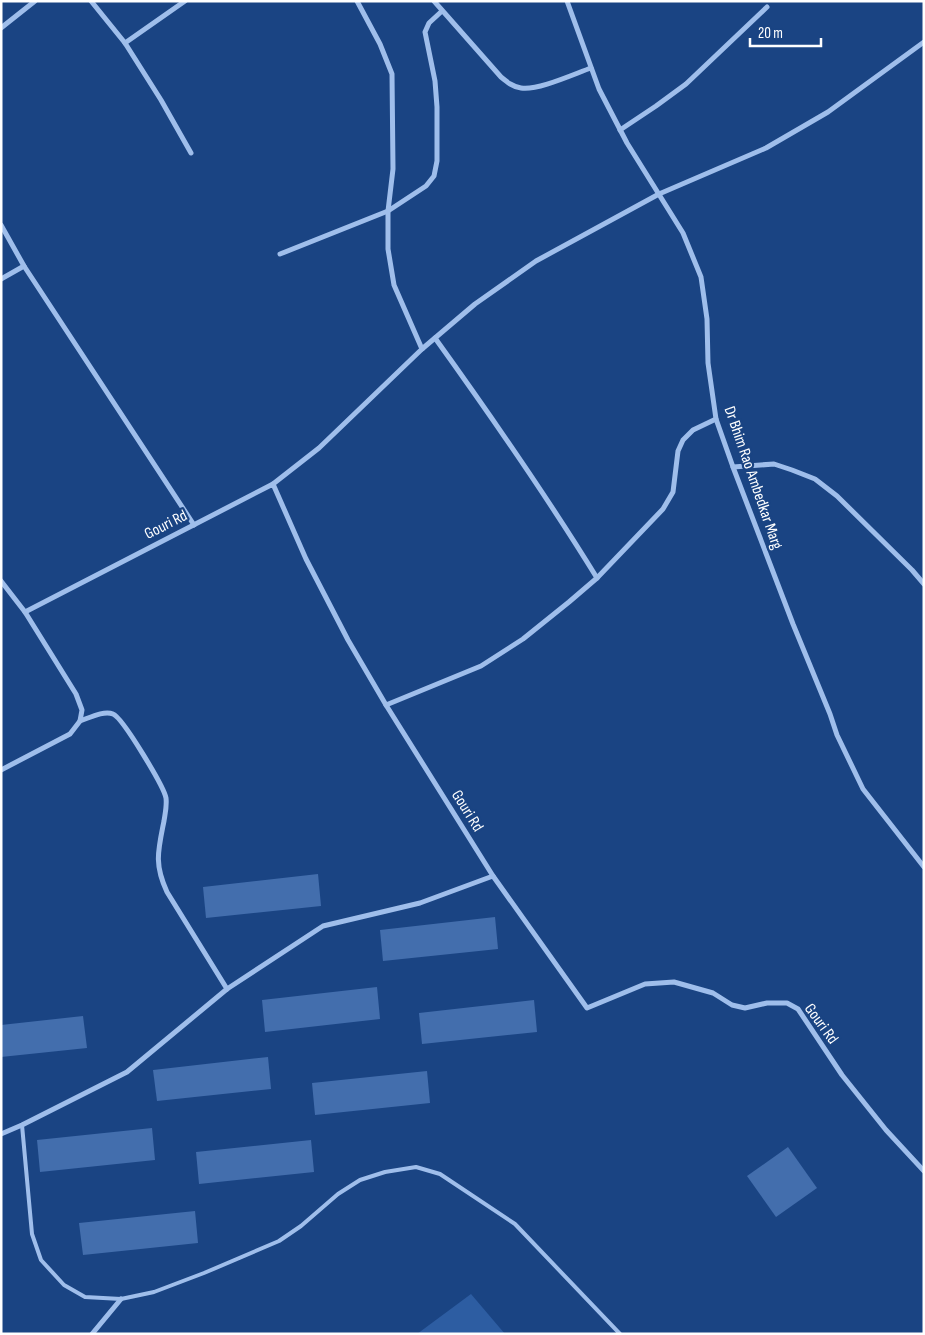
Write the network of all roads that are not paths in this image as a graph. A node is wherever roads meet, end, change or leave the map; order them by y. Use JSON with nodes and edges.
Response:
{"nodes":[{"id":1,"x":35,"y":1,"type":"edge"},
{"id":2,"x":91,"y":1,"type":"edge"},
{"id":3,"x":185,"y":1,"type":"edge"},
{"id":4,"x":357,"y":1,"type":"edge"},
{"id":5,"x":434,"y":1,"type":"edge"},
{"id":6,"x":567,"y":1,"type":"edge"},
{"id":7,"x":767,"y":7,"type":"dead end"},
{"id":8,"x":442,"y":11,"type":"junction"},
{"id":9,"x":1,"y":28,"type":"edge"},
{"id":10,"x":924,"y":42,"type":"edge"},
{"id":11,"x":125,"y":43,"type":"junction"},
{"id":12,"x":591,"y":68,"type":"junction"},
{"id":13,"x":620,"y":130,"type":"junction"},
{"id":14,"x":191,"y":154,"type":"dead end"},
{"id":15,"x":659,"y":194,"type":"junction"},
{"id":16,"x":388,"y":211,"type":"junction"},
{"id":17,"x":1,"y":225,"type":"edge"},
{"id":18,"x":280,"y":254,"type":"dead end"},
{"id":19,"x":24,"y":266,"type":"junction"},
{"id":20,"x":1,"y":279,"type":"edge"},
{"id":21,"x":435,"y":338,"type":"junction"},
{"id":22,"x":422,"y":349,"type":"junction"},
{"id":23,"x":716,"y":419,"type":"junction"},
{"id":24,"x":733,"y":467,"type":"junction"},
{"id":25,"x":273,"y":484,"type":"junction"},
{"id":26,"x":194,"y":525,"type":"junction"},
{"id":27,"x":597,"y":578,"type":"junction"},
{"id":28,"x":1,"y":581,"type":"edge"},
{"id":29,"x":923,"y":582,"type":"edge"},
{"id":30,"x":25,"y":612,"type":"junction"},
{"id":31,"x":386,"y":705,"type":"junction"},
{"id":32,"x":80,"y":721,"type":"junction"},
{"id":33,"x":1,"y":770,"type":"edge"},
{"id":34,"x":924,"y":867,"type":"edge"},
{"id":35,"x":493,"y":876,"type":"junction"},
{"id":36,"x":227,"y":989,"type":"junction"},
{"id":37,"x":22,"y":1125,"type":"junction"},
{"id":38,"x":1,"y":1134,"type":"edge"},
{"id":39,"x":924,"y":1171,"type":"edge"},
{"id":40,"x":121,"y":1299,"type":"junction"},
{"id":41,"x":92,"y":1334,"type":"edge"},
{"id":42,"x":620,"y":1334,"type":"edge"}],
"edges":[{"from":1,"to":9,"type":"street"},
{"from":2,"to":11,"type":"street"},
{"from":3,"to":11,"type":"street"},
{"from":4,"to":16,"type":"street"},
{"from":5,"to":8,"type":"street"},
{"from":6,"to":12,"type":"street","name":"Dr Bhim Rao Ambedkar Marg"},
{"from":7,"to":13,"type":"street"},
{"from":8,"to":12,"type":"street"},
{"from":8,"to":16,"type":"street"},
{"from":10,"to":15,"type":"street"},
{"from":11,"to":14,"type":"street"},
{"from":12,"to":13,"type":"street","name":"Dr Bhim Rao Ambedkar Marg"},
{"from":13,"to":15,"type":"street","name":"Dr Bhim Rao Ambedkar Marg"},
{"from":15,"to":21,"type":"street"},
{"from":15,"to":23,"type":"street","name":"Dr Bhim Rao Ambedkar Marg"},
{"from":16,"to":18,"type":"street"},
{"from":16,"to":22,"type":"street"},
{"from":17,"to":19,"type":"street"},
{"from":19,"to":20,"type":"street"},
{"from":19,"to":26,"type":"street"},
{"from":21,"to":22,"type":"street"},
{"from":21,"to":27,"type":"street"},
{"from":22,"to":25,"type":"street"},
{"from":23,"to":24,"type":"street","name":"Dr Bhim Rao Ambedkar Marg"},
{"from":23,"to":27,"type":"street"},
{"from":24,"to":29,"type":"street"},
{"from":24,"to":34,"type":"street","name":"Dr Bhim Rao Ambedkar Marg"},
{"from":25,"to":26,"type":"street","name":"Gouri Rd"},
{"from":25,"to":31,"type":"street","name":"Gouri Rd"},
{"from":26,"to":30,"type":"street","name":"Gouri Rd"},
{"from":27,"to":31,"type":"street"},
{"from":28,"to":30,"type":"street"},
{"from":30,"to":32,"type":"street"},
{"from":31,"to":35,"type":"street","name":"Gouri Rd"},
{"from":32,"to":33,"type":"street"},
{"from":32,"to":36,"type":"street"},
{"from":35,"to":36,"type":"street"},
{"from":35,"to":39,"type":"street","name":"Gouri Rd"},
{"from":36,"to":37,"type":"street"},
{"from":37,"to":38,"type":"street"},
{"from":37,"to":40,"type":"lane"},
{"from":40,"to":41,"type":"street"},
{"from":40,"to":42,"type":"lane"}]}
